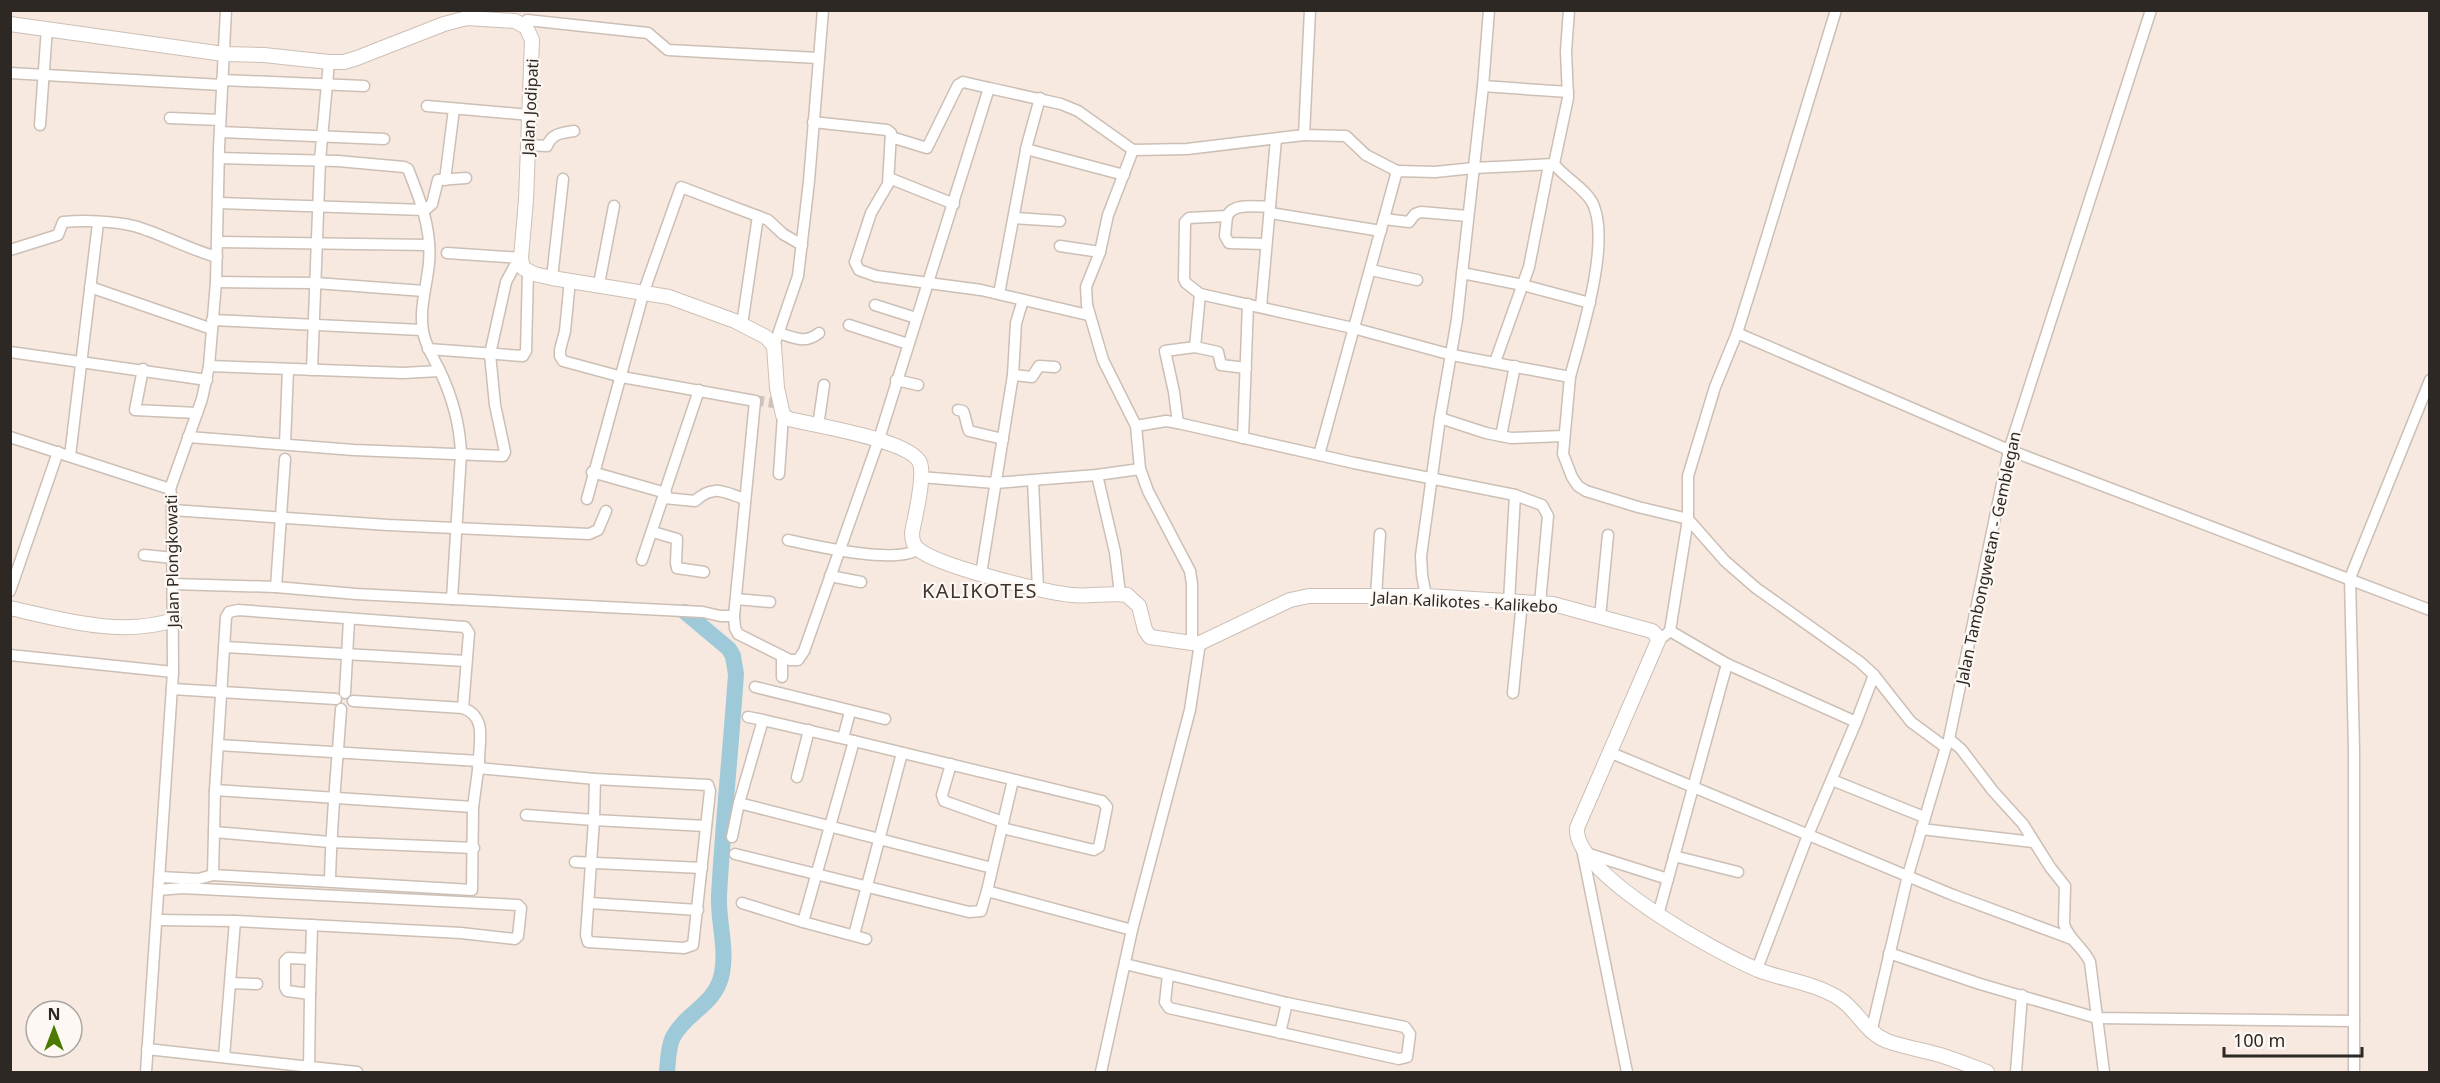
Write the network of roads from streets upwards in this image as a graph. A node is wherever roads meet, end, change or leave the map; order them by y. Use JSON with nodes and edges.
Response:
{"nodes":[{"id":1,"x":226,"y":10,"type":"edge"},
{"id":2,"x":823,"y":10,"type":"edge"},
{"id":3,"x":1310,"y":10,"type":"edge"},
{"id":4,"x":1489,"y":10,"type":"edge"},
{"id":5,"x":1569,"y":10,"type":"edge"},
{"id":6,"x":1836,"y":10,"type":"edge"},
{"id":7,"x":2151,"y":10,"type":"edge"},
{"id":8,"x":527,"y":19,"type":"edge"},
{"id":9,"x":10,"y":24,"type":"edge"},
{"id":10,"x":46,"y":28,"type":"junction"},
{"id":11,"x":224,"y":54,"type":"junction"},
{"id":12,"x":818,"y":58,"type":"junction"},
{"id":13,"x":329,"y":62,"type":"junction"},
{"id":14,"x":10,"y":73,"type":"edge"},
{"id":15,"x":43,"y":74,"type":"junction"},
{"id":16,"x":222,"y":83,"type":"junction"},
{"id":17,"x":327,"y":84,"type":"junction"},
{"id":18,"x":364,"y":86,"type":"dead end"},
{"id":19,"x":1483,"y":86,"type":"junction"},
{"id":20,"x":989,"y":88,"type":"junction"},
{"id":21,"x":1568,"y":92,"type":"junction"},
{"id":22,"x":1040,"y":98,"type":"junction"},
{"id":23,"x":427,"y":106,"type":"dead end"},
{"id":24,"x":454,"y":109,"type":"junction"},
{"id":25,"x":530,"y":115,"type":"junction"},
{"id":26,"x":170,"y":118,"type":"dead end"},
{"id":27,"x":220,"y":120,"type":"junction"},
{"id":28,"x":813,"y":122,"type":"junction"},
{"id":29,"x":39,"y":125,"type":"dead end"},
{"id":30,"x":574,"y":131,"type":"dead end"},
{"id":31,"x":220,"y":132,"type":"junction"},
{"id":32,"x":1304,"y":135,"type":"junction"},
{"id":33,"x":322,"y":136,"type":"junction"},
{"id":34,"x":891,"y":137,"type":"junction"},
{"id":35,"x":384,"y":139,"type":"dead end"},
{"id":36,"x":1276,"y":139,"type":"junction"},
{"id":37,"x":539,"y":145,"type":"junction"},
{"id":38,"x":1026,"y":149,"type":"junction"},
{"id":39,"x":1133,"y":150,"type":"junction"},
{"id":40,"x":219,"y":158,"type":"junction"},
{"id":41,"x":320,"y":160,"type":"junction"},
{"id":42,"x":1552,"y":165,"type":"junction"},
{"id":43,"x":1474,"y":168,"type":"junction"},
{"id":44,"x":1397,"y":171,"type":"junction"},
{"id":45,"x":1124,"y":175,"type":"junction"},
{"id":46,"x":466,"y":178,"type":"dead end"},
{"id":47,"x":889,"y":178,"type":"junction"},
{"id":48,"x":563,"y":179,"type":"dead end"},
{"id":49,"x":445,"y":180,"type":"junction"},
{"id":50,"x":219,"y":203,"type":"junction"},
{"id":51,"x":954,"y":204,"type":"junction"},
{"id":52,"x":319,"y":205,"type":"junction"},
{"id":53,"x":614,"y":206,"type":"dead end"},
{"id":54,"x":425,"y":209,"type":"junction"},
{"id":55,"x":1270,"y":210,"type":"junction"},
{"id":56,"x":758,"y":216,"type":"junction"},
{"id":57,"x":1227,"y":216,"type":"junction"},
{"id":58,"x":1468,"y":216,"type":"junction"},
{"id":59,"x":1014,"y":218,"type":"junction"},
{"id":60,"x":1384,"y":219,"type":"junction"},
{"id":61,"x":1060,"y":221,"type":"dead end"},
{"id":62,"x":98,"y":223,"type":"junction"},
{"id":63,"x":1381,"y":231,"type":"junction"},
{"id":64,"x":218,"y":242,"type":"junction"},
{"id":65,"x":318,"y":244,"type":"junction"},
{"id":66,"x":1266,"y":244,"type":"junction"},
{"id":67,"x":429,"y":245,"type":"junction"},
{"id":68,"x":802,"y":245,"type":"junction"},
{"id":69,"x":1060,"y":246,"type":"dead end"},
{"id":70,"x":10,"y":250,"type":"edge"},
{"id":71,"x":1100,"y":252,"type":"junction"},
{"id":72,"x":447,"y":253,"type":"dead end"},
{"id":73,"x":217,"y":257,"type":"junction"},
{"id":74,"x":523,"y":264,"type":"junction"},
{"id":75,"x":1371,"y":270,"type":"junction"},
{"id":76,"x":1462,"y":273,"type":"junction"},
{"id":77,"x":552,"y":278,"type":"junction"},
{"id":78,"x":570,"y":280,"type":"junction"},
{"id":79,"x":1417,"y":280,"type":"dead end"},
{"id":80,"x":216,"y":282,"type":"junction"},
{"id":81,"x":929,"y":282,"type":"junction"},
{"id":82,"x":316,"y":283,"type":"junction"},
{"id":83,"x":599,"y":284,"type":"junction"},
{"id":84,"x":1523,"y":285,"type":"junction"},
{"id":85,"x":90,"y":286,"type":"junction"},
{"id":86,"x":424,"y":291,"type":"junction"},
{"id":87,"x":644,"y":291,"type":"junction"},
{"id":88,"x":999,"y":294,"type":"junction"},
{"id":89,"x":1200,"y":294,"type":"junction"},
{"id":90,"x":1023,"y":300,"type":"junction"},
{"id":91,"x":1590,"y":303,"type":"junction"},
{"id":92,"x":1248,"y":304,"type":"junction"},
{"id":93,"x":875,"y":305,"type":"dead end"},
{"id":94,"x":1261,"y":306,"type":"junction"},
{"id":95,"x":1088,"y":315,"type":"junction"},
{"id":96,"x":916,"y":318,"type":"junction"},
{"id":97,"x":212,"y":324,"type":"junction"},
{"id":98,"x":315,"y":324,"type":"junction"},
{"id":99,"x":742,"y":325,"type":"junction"},
{"id":100,"x":849,"y":325,"type":"dead end"},
{"id":101,"x":1353,"y":328,"type":"junction"},
{"id":102,"x":422,"y":330,"type":"junction"},
{"id":103,"x":819,"y":333,"type":"dead end"},
{"id":104,"x":1737,"y":333,"type":"junction"},
{"id":105,"x":777,"y":339,"type":"junction"},
{"id":106,"x":908,"y":344,"type":"junction"},
{"id":107,"x":1195,"y":347,"type":"junction"},
{"id":108,"x":428,"y":349,"type":"junction"},
{"id":109,"x":10,"y":352,"type":"edge"},
{"id":110,"x":490,"y":354,"type":"junction"},
{"id":111,"x":1452,"y":355,"type":"junction"},
{"id":112,"x":82,"y":361,"type":"junction"},
{"id":113,"x":1495,"y":362,"type":"junction"},
{"id":114,"x":209,"y":366,"type":"junction"},
{"id":115,"x":1055,"y":366,"type":"dead end"},
{"id":116,"x":1515,"y":366,"type":"junction"},
{"id":117,"x":1246,"y":368,"type":"junction"},
{"id":118,"x":143,"y":369,"type":"junction"},
{"id":119,"x":288,"y":369,"type":"junction"},
{"id":120,"x":312,"y":370,"type":"junction"},
{"id":121,"x":439,"y":371,"type":"junction"},
{"id":122,"x":1013,"y":375,"type":"junction"},
{"id":123,"x":622,"y":377,"type":"junction"},
{"id":124,"x":1570,"y":377,"type":"junction"},
{"id":125,"x":207,"y":380,"type":"junction"},
{"id":126,"x":896,"y":380,"type":"junction"},
{"id":127,"x":2430,"y":380,"type":"edge"},
{"id":128,"x":824,"y":385,"type":"dead end"},
{"id":129,"x":918,"y":385,"type":"dead end"},
{"id":130,"x":699,"y":390,"type":"junction"},
{"id":131,"x":958,"y":410,"type":"dead end"},
{"id":132,"x":197,"y":413,"type":"junction"},
{"id":133,"x":783,"y":416,"type":"junction"},
{"id":134,"x":1440,"y":418,"type":"junction"},
{"id":135,"x":1178,"y":423,"type":"junction"},
{"id":136,"x":818,"y":426,"type":"junction"},
{"id":137,"x":1136,"y":426,"type":"junction"},
{"id":138,"x":1501,"y":436,"type":"junction"},
{"id":139,"x":1564,"y":436,"type":"junction"},
{"id":140,"x":10,"y":437,"type":"edge"},
{"id":141,"x":188,"y":437,"type":"junction"},
{"id":142,"x":1243,"y":438,"type":"junction"},
{"id":143,"x":879,"y":439,"type":"junction"},
{"id":144,"x":1003,"y":439,"type":"junction"},
{"id":145,"x":285,"y":444,"type":"junction"},
{"id":146,"x":2009,"y":450,"type":"junction"},
{"id":147,"x":58,"y":452,"type":"junction"},
{"id":148,"x":461,"y":453,"type":"junction"},
{"id":149,"x":1319,"y":455,"type":"junction"},
{"id":150,"x":70,"y":456,"type":"junction"},
{"id":151,"x":285,"y":459,"type":"dead end"},
{"id":152,"x":1140,"y":469,"type":"junction"},
{"id":153,"x":592,"y":472,"type":"junction"},
{"id":154,"x":779,"y":474,"type":"dead end"},
{"id":155,"x":1097,"y":475,"type":"junction"},
{"id":156,"x":920,"y":477,"type":"junction"},
{"id":157,"x":1432,"y":479,"type":"junction"},
{"id":158,"x":1033,"y":480,"type":"junction"},
{"id":159,"x":995,"y":483,"type":"junction"},
{"id":160,"x":170,"y":489,"type":"junction"},
{"id":161,"x":665,"y":495,"type":"junction"},
{"id":162,"x":1515,"y":495,"type":"junction"},
{"id":163,"x":587,"y":499,"type":"dead end"},
{"id":164,"x":745,"y":499,"type":"junction"},
{"id":165,"x":172,"y":510,"type":"junction"},
{"id":166,"x":606,"y":511,"type":"dead end"},
{"id":167,"x":280,"y":516,"type":"junction"},
{"id":168,"x":1688,"y":519,"type":"junction"},
{"id":169,"x":456,"y":529,"type":"junction"},
{"id":170,"x":653,"y":532,"type":"junction"},
{"id":171,"x":1380,"y":534,"type":"dead end"},
{"id":172,"x":1608,"y":535,"type":"dead end"},
{"id":173,"x":788,"y":540,"type":"dead end"},
{"id":174,"x":918,"y":549,"type":"junction"},
{"id":175,"x":838,"y":550,"type":"junction"},
{"id":176,"x":144,"y":555,"type":"dead end"},
{"id":177,"x":173,"y":558,"type":"junction"},
{"id":178,"x":642,"y":560,"type":"dead end"},
{"id":179,"x":704,"y":572,"type":"dead end"},
{"id":180,"x":981,"y":574,"type":"junction"},
{"id":181,"x":830,"y":576,"type":"junction"},
{"id":182,"x":2350,"y":578,"type":"junction"},
{"id":183,"x":861,"y":582,"type":"dead end"},
{"id":184,"x":173,"y":584,"type":"junction"},
{"id":185,"x":276,"y":587,"type":"junction"},
{"id":186,"x":1038,"y":589,"type":"junction"},
{"id":187,"x":10,"y":591,"type":"edge"},
{"id":188,"x":1120,"y":594,"type":"junction"},
{"id":189,"x":1426,"y":596,"type":"junction"},
{"id":190,"x":1376,"y":597,"type":"junction"},
{"id":191,"x":452,"y":599,"type":"junction"},
{"id":192,"x":736,"y":599,"type":"junction"},
{"id":193,"x":770,"y":602,"type":"dead end"},
{"id":194,"x":1516,"y":602,"type":"junction"},
{"id":195,"x":1540,"y":603,"type":"junction"},
{"id":196,"x":10,"y":608,"type":"edge"},
{"id":197,"x":2430,"y":610,"type":"edge"},
{"id":198,"x":734,"y":616,"type":"junction"},
{"id":199,"x":1600,"y":617,"type":"junction"},
{"id":200,"x":174,"y":620,"type":"junction"},
{"id":201,"x":350,"y":620,"type":"junction"},
{"id":202,"x":1670,"y":631,"type":"junction"},
{"id":203,"x":1658,"y":641,"type":"junction"},
{"id":204,"x":1196,"y":643,"type":"junction"},
{"id":205,"x":225,"y":647,"type":"junction"},
{"id":206,"x":10,"y":655,"type":"edge"},
{"id":207,"x":347,"y":655,"type":"junction"},
{"id":208,"x":782,"y":657,"type":"junction"},
{"id":209,"x":466,"y":661,"type":"junction"},
{"id":210,"x":1727,"y":664,"type":"junction"},
{"id":211,"x":173,"y":672,"type":"junction"},
{"id":212,"x":1874,"y":675,"type":"junction"},
{"id":213,"x":782,"y":677,"type":"dead end"},
{"id":214,"x":755,"y":687,"type":"dead end"},
{"id":215,"x":172,"y":689,"type":"junction"},
{"id":216,"x":1513,"y":693,"type":"dead end"},
{"id":217,"x":223,"y":694,"type":"junction"},
{"id":218,"x":344,"y":702,"type":"junction"},
{"id":219,"x":463,"y":708,"type":"junction"},
{"id":220,"x":850,"y":712,"type":"junction"},
{"id":221,"x":748,"y":717,"type":"dead end"},
{"id":222,"x":885,"y":719,"type":"dead end"},
{"id":223,"x":763,"y":720,"type":"junction"},
{"id":224,"x":1856,"y":722,"type":"junction"},
{"id":225,"x":809,"y":730,"type":"junction"},
{"id":226,"x":849,"y":739,"type":"junction"},
{"id":227,"x":1947,"y":743,"type":"junction"},
{"id":228,"x":218,"y":745,"type":"junction"},
{"id":229,"x":1609,"y":752,"type":"junction"},
{"id":230,"x":902,"y":753,"type":"junction"},
{"id":231,"x":340,"y":755,"type":"junction"},
{"id":232,"x":951,"y":764,"type":"junction"},
{"id":233,"x":481,"y":766,"type":"junction"},
{"id":234,"x":797,"y":777,"type":"dead end"},
{"id":235,"x":595,"y":779,"type":"junction"},
{"id":236,"x":1013,"y":780,"type":"junction"},
{"id":237,"x":1832,"y":780,"type":"junction"},
{"id":238,"x":1692,"y":787,"type":"junction"},
{"id":239,"x":215,"y":790,"type":"junction"},
{"id":240,"x":333,"y":799,"type":"junction"},
{"id":241,"x":739,"y":803,"type":"junction"},
{"id":242,"x":473,"y":807,"type":"junction"},
{"id":243,"x":526,"y":815,"type":"dead end"},
{"id":244,"x":1924,"y":818,"type":"junction"},
{"id":245,"x":594,"y":820,"type":"junction"},
{"id":246,"x":829,"y":825,"type":"junction"},
{"id":247,"x":1002,"y":825,"type":"junction"},
{"id":248,"x":706,"y":826,"type":"junction"},
{"id":249,"x":1921,"y":829,"type":"junction"},
{"id":250,"x":214,"y":832,"type":"junction"},
{"id":251,"x":1808,"y":835,"type":"junction"},
{"id":252,"x":732,"y":837,"type":"dead end"},
{"id":253,"x":881,"y":838,"type":"junction"},
{"id":254,"x":330,"y":842,"type":"junction"},
{"id":255,"x":2033,"y":842,"type":"junction"},
{"id":256,"x":474,"y":848,"type":"junction"},
{"id":257,"x":1584,"y":851,"type":"junction"},
{"id":258,"x":735,"y":854,"type":"dead end"},
{"id":259,"x":1674,"y":856,"type":"junction"},
{"id":260,"x":575,"y":862,"type":"dead end"},
{"id":261,"x":592,"y":862,"type":"junction"},
{"id":262,"x":702,"y":868,"type":"junction"},
{"id":263,"x":992,"y":868,"type":"junction"},
{"id":264,"x":1738,"y":872,"type":"dead end"},
{"id":265,"x":213,"y":875,"type":"junction"},
{"id":266,"x":817,"y":875,"type":"junction"},
{"id":267,"x":1908,"y":875,"type":"junction"},
{"id":268,"x":160,"y":877,"type":"junction"},
{"id":269,"x":1668,"y":879,"type":"junction"},
{"id":270,"x":330,"y":881,"type":"junction"},
{"id":271,"x":867,"y":886,"type":"junction"},
{"id":272,"x":159,"y":890,"type":"junction"},
{"id":273,"x":987,"y":891,"type":"junction"},
{"id":274,"x":590,"y":903,"type":"junction"},
{"id":275,"x":742,"y":903,"type":"dead end"},
{"id":276,"x":698,"y":910,"type":"junction"},
{"id":277,"x":1658,"y":915,"type":"junction"},
{"id":278,"x":157,"y":920,"type":"junction"},
{"id":279,"x":235,"y":921,"type":"junction"},
{"id":280,"x":803,"y":922,"type":"junction"},
{"id":281,"x":312,"y":925,"type":"junction"},
{"id":282,"x":1132,"y":930,"type":"junction"},
{"id":283,"x":854,"y":935,"type":"junction"},
{"id":284,"x":866,"y":939,"type":"dead end"},
{"id":285,"x":2072,"y":939,"type":"junction"},
{"id":286,"x":1889,"y":953,"type":"junction"},
{"id":287,"x":311,"y":959,"type":"junction"},
{"id":288,"x":1125,"y":964,"type":"junction"},
{"id":289,"x":1758,"y":969,"type":"junction"},
{"id":290,"x":1168,"y":975,"type":"junction"},
{"id":291,"x":231,"y":983,"type":"junction"},
{"id":292,"x":256,"y":984,"type":"dead end"},
{"id":293,"x":310,"y":994,"type":"junction"},
{"id":294,"x":2022,"y":995,"type":"junction"},
{"id":295,"x":1287,"y":1003,"type":"junction"},
{"id":296,"x":2097,"y":1018,"type":"junction"},
{"id":297,"x":2354,"y":1021,"type":"junction"},
{"id":298,"x":1280,"y":1033,"type":"junction"},
{"id":299,"x":1871,"y":1033,"type":"junction"},
{"id":300,"x":147,"y":1049,"type":"junction"},
{"id":301,"x":224,"y":1057,"type":"junction"},
{"id":302,"x":309,"y":1070,"type":"edge"},
{"id":303,"x":146,"y":1072,"type":"edge"},
{"id":304,"x":357,"y":1072,"type":"edge"},
{"id":305,"x":1101,"y":1072,"type":"edge"},
{"id":306,"x":1627,"y":1072,"type":"edge"},
{"id":307,"x":1987,"y":1072,"type":"edge"},
{"id":308,"x":2016,"y":1072,"type":"edge"},
{"id":309,"x":2104,"y":1072,"type":"edge"},
{"id":310,"x":2354,"y":1072,"type":"edge"}],
"edges":[{"from":1,"to":11,"type":"street","name":"Jalan Plongkowati"},
{"from":2,"to":12,"type":"street"},
{"from":3,"to":32,"type":"street"},
{"from":4,"to":19,"type":"street"},
{"from":5,"to":21,"type":"street"},
{"from":6,"to":104,"type":"street"},
{"from":7,"to":146,"type":"street","name":"Jalan Tambongwetan - Gemblegan"},
{"from":8,"to":12,"type":"street"},
{"from":8,"to":13,"type":"street"},
{"from":8,"to":25,"type":"street","name":"Jalan Jodipati"},
{"from":9,"to":10,"type":"street"},
{"from":10,"to":11,"type":"street"},
{"from":10,"to":15,"type":"street"},
{"from":11,"to":13,"type":"street"},
{"from":11,"to":16,"type":"street","name":"Jalan Plongkowati"},
{"from":12,"to":28,"type":"street"},
{"from":13,"to":17,"type":"street"},
{"from":14,"to":15,"type":"street"},
{"from":15,"to":16,"type":"street"},
{"from":15,"to":29,"type":"street"},
{"from":16,"to":17,"type":"street"},
{"from":16,"to":27,"type":"street","name":"Jalan Plongkowati"},
{"from":17,"to":18,"type":"street"},
{"from":17,"to":33,"type":"street"},
{"from":19,"to":21,"type":"street"},
{"from":19,"to":43,"type":"street"},
{"from":20,"to":22,"type":"street"},
{"from":20,"to":34,"type":"street"},
{"from":20,"to":51,"type":"street"},
{"from":21,"to":42,"type":"street"},
{"from":22,"to":38,"type":"street"},
{"from":22,"to":39,"type":"street"},
{"from":23,"to":24,"type":"street"},
{"from":24,"to":25,"type":"street"},
{"from":24,"to":49,"type":"street"},
{"from":25,"to":37,"type":"street","name":"Jalan Jodipati"},
{"from":26,"to":27,"type":"street"},
{"from":27,"to":31,"type":"street","name":"Jalan Plongkowati"},
{"from":28,"to":34,"type":"street"},
{"from":28,"to":68,"type":"street"},
{"from":30,"to":37,"type":"street"},
{"from":31,"to":33,"type":"street"},
{"from":31,"to":40,"type":"street","name":"Jalan Plongkowati"},
{"from":32,"to":36,"type":"street"},
{"from":32,"to":44,"type":"street"},
{"from":33,"to":35,"type":"street"},
{"from":33,"to":41,"type":"street"},
{"from":34,"to":47,"type":"street"},
{"from":36,"to":39,"type":"street"},
{"from":36,"to":55,"type":"street"},
{"from":37,"to":74,"type":"street","name":"Jalan Jodipati"},
{"from":38,"to":45,"type":"street"},
{"from":38,"to":59,"type":"street"},
{"from":39,"to":45,"type":"street"},
{"from":40,"to":41,"type":"street"},
{"from":40,"to":50,"type":"street","name":"Jalan Plongkowati"},
{"from":41,"to":52,"type":"street"},
{"from":41,"to":54,"type":"street"},
{"from":42,"to":43,"type":"street"},
{"from":42,"to":84,"type":"street"},
{"from":42,"to":91,"type":"street"},
{"from":43,"to":44,"type":"street"},
{"from":43,"to":58,"type":"street"},
{"from":44,"to":60,"type":"street"},
{"from":45,"to":71,"type":"street"},
{"from":46,"to":49,"type":"street"},
{"from":47,"to":51,"type":"street"},
{"from":47,"to":81,"type":"street"},
{"from":48,"to":77,"type":"street"},
{"from":49,"to":54,"type":"street"},
{"from":50,"to":52,"type":"street"},
{"from":50,"to":64,"type":"street","name":"Jalan Plongkowati"},
{"from":51,"to":81,"type":"street"},
{"from":52,"to":54,"type":"street"},
{"from":52,"to":65,"type":"street"},
{"from":53,"to":83,"type":"street"},
{"from":54,"to":67,"type":"street"},
{"from":55,"to":57,"type":"street"},
{"from":55,"to":63,"type":"street"},
{"from":55,"to":66,"type":"street"},
{"from":56,"to":68,"type":"street"},
{"from":56,"to":87,"type":"street"},
{"from":56,"to":99,"type":"street"},
{"from":57,"to":66,"type":"street"},
{"from":57,"to":89,"type":"street"},
{"from":58,"to":60,"type":"street"},
{"from":58,"to":76,"type":"street"},
{"from":59,"to":61,"type":"street"},
{"from":59,"to":88,"type":"street"},
{"from":60,"to":63,"type":"street"},
{"from":62,"to":70,"type":"street"},
{"from":62,"to":73,"type":"street"},
{"from":62,"to":85,"type":"street"},
{"from":63,"to":75,"type":"street"},
{"from":64,"to":65,"type":"street"},
{"from":64,"to":73,"type":"street","name":"Jalan Plongkowati"},
{"from":65,"to":67,"type":"street"},
{"from":65,"to":82,"type":"street"},
{"from":66,"to":94,"type":"street"},
{"from":67,"to":86,"type":"street"},
{"from":68,"to":105,"type":"street"},
{"from":69,"to":71,"type":"street"},
{"from":71,"to":95,"type":"street"},
{"from":72,"to":74,"type":"street"},
{"from":73,"to":80,"type":"street","name":"Jalan Plongkowati"},
{"from":74,"to":77,"type":"street"},
{"from":74,"to":110,"type":"street"},
{"from":74,"to":110,"type":"street"},
{"from":75,"to":79,"type":"street"},
{"from":75,"to":101,"type":"street"},
{"from":76,"to":84,"type":"street"},
{"from":76,"to":111,"type":"street"},
{"from":77,"to":78,"type":"street"},
{"from":78,"to":83,"type":"street"},
{"from":78,"to":123,"type":"street"},
{"from":80,"to":82,"type":"street"},
{"from":80,"to":97,"type":"street","name":"Jalan Plongkowati"},
{"from":81,"to":88,"type":"street"},
{"from":81,"to":96,"type":"street"},
{"from":82,"to":86,"type":"street"},
{"from":82,"to":98,"type":"street"},
{"from":83,"to":87,"type":"street"},
{"from":84,"to":91,"type":"street"},
{"from":84,"to":113,"type":"street"},
{"from":85,"to":97,"type":"street"},
{"from":85,"to":112,"type":"street"},
{"from":86,"to":102,"type":"street"},
{"from":87,"to":99,"type":"street"},
{"from":87,"to":123,"type":"street"},
{"from":88,"to":90,"type":"street"},
{"from":89,"to":92,"type":"street"},
{"from":89,"to":107,"type":"street"},
{"from":90,"to":95,"type":"street"},
{"from":90,"to":122,"type":"street"},
{"from":91,"to":124,"type":"street"},
{"from":92,"to":94,"type":"street"},
{"from":92,"to":117,"type":"street"},
{"from":93,"to":96,"type":"street"},
{"from":94,"to":101,"type":"street"},
{"from":95,"to":137,"type":"street"},
{"from":96,"to":106,"type":"street"},
{"from":97,"to":98,"type":"street"},
{"from":97,"to":114,"type":"street","name":"Jalan Plongkowati"},
{"from":98,"to":102,"type":"street"},
{"from":98,"to":120,"type":"street"},
{"from":99,"to":105,"type":"street"},
{"from":100,"to":106,"type":"street"},
{"from":101,"to":111,"type":"street"},
{"from":101,"to":149,"type":"street"},
{"from":102,"to":108,"type":"street"},
{"from":103,"to":105,"type":"street"},
{"from":104,"to":146,"type":"street"},
{"from":104,"to":168,"type":"street"},
{"from":105,"to":133,"type":"street"},
{"from":106,"to":126,"type":"street"},
{"from":107,"to":117,"type":"street"},
{"from":107,"to":135,"type":"street"},
{"from":108,"to":110,"type":"street"},
{"from":108,"to":121,"type":"street"},
{"from":109,"to":112,"type":"street"},
{"from":110,"to":148,"type":"street"},
{"from":111,"to":113,"type":"street"},
{"from":111,"to":134,"type":"street"},
{"from":112,"to":118,"type":"street"},
{"from":112,"to":150,"type":"street"},
{"from":113,"to":116,"type":"street"},
{"from":114,"to":119,"type":"street"},
{"from":114,"to":125,"type":"street","name":"Jalan Plongkowati"},
{"from":115,"to":122,"type":"street"},
{"from":116,"to":124,"type":"street"},
{"from":116,"to":138,"type":"street"},
{"from":117,"to":142,"type":"street"},
{"from":118,"to":125,"type":"street"},
{"from":118,"to":132,"type":"street"},
{"from":119,"to":120,"type":"street"},
{"from":119,"to":145,"type":"street"},
{"from":120,"to":121,"type":"street"},
{"from":121,"to":148,"type":"street"},
{"from":122,"to":144,"type":"street"},
{"from":123,"to":130,"type":"street"},
{"from":123,"to":153,"type":"street"},
{"from":124,"to":139,"type":"street"},
{"from":125,"to":132,"type":"street","name":"Jalan Plongkowati"},
{"from":126,"to":129,"type":"street"},
{"from":126,"to":143,"type":"street"},
{"from":127,"to":182,"type":"street"},
{"from":128,"to":136,"type":"street"},
{"from":130,"to":161,"type":"street"},
{"from":130,"to":164,"type":"street"},
{"from":131,"to":144,"type":"street"},
{"from":132,"to":141,"type":"street","name":"Jalan Plongkowati"},
{"from":133,"to":136,"type":"street"},
{"from":133,"to":154,"type":"street"},
{"from":134,"to":138,"type":"street"},
{"from":134,"to":157,"type":"street"},
{"from":135,"to":137,"type":"street"},
{"from":135,"to":142,"type":"street"},
{"from":136,"to":143,"type":"street"},
{"from":137,"to":152,"type":"street"},
{"from":138,"to":139,"type":"street"},
{"from":139,"to":168,"type":"street"},
{"from":140,"to":147,"type":"street"},
{"from":141,"to":145,"type":"street"},
{"from":141,"to":160,"type":"street","name":"Jalan Plongkowati"},
{"from":142,"to":149,"type":"street"},
{"from":143,"to":156,"type":"street"},
{"from":143,"to":175,"type":"street"},
{"from":144,"to":159,"type":"street"},
{"from":145,"to":148,"type":"street"},
{"from":146,"to":182,"type":"street"},
{"from":146,"to":227,"type":"street","name":"Jalan Tambongwetan - Gemblegan"},
{"from":147,"to":150,"type":"street"},
{"from":147,"to":187,"type":"street"},
{"from":148,"to":169,"type":"street"},
{"from":149,"to":157,"type":"street"},
{"from":150,"to":160,"type":"street"},
{"from":151,"to":167,"type":"street"},
{"from":152,"to":155,"type":"street"},
{"from":152,"to":204,"type":"street"},
{"from":153,"to":161,"type":"street"},
{"from":153,"to":163,"type":"street"},
{"from":155,"to":158,"type":"street"},
{"from":155,"to":188,"type":"street"},
{"from":156,"to":159,"type":"street"},
{"from":156,"to":174,"type":"street"},
{"from":157,"to":162,"type":"street"},
{"from":157,"to":189,"type":"street"},
{"from":158,"to":159,"type":"street"},
{"from":158,"to":186,"type":"street"},
{"from":159,"to":180,"type":"street"},
{"from":160,"to":165,"type":"street","name":"Jalan Plongkowati"},
{"from":161,"to":164,"type":"street"},
{"from":161,"to":170,"type":"street"},
{"from":162,"to":194,"type":"street"},
{"from":162,"to":195,"type":"street"},
{"from":164,"to":192,"type":"street"},
{"from":165,"to":167,"type":"street"},
{"from":165,"to":177,"type":"street","name":"Jalan Plongkowati"},
{"from":166,"to":169,"type":"street"},
{"from":167,"to":169,"type":"street"},
{"from":167,"to":185,"type":"street"},
{"from":168,"to":202,"type":"street"},
{"from":168,"to":212,"type":"street"},
{"from":169,"to":191,"type":"street"},
{"from":170,"to":178,"type":"street"},
{"from":170,"to":179,"type":"street"},
{"from":171,"to":190,"type":"street"},
{"from":172,"to":199,"type":"street"},
{"from":173,"to":175,"type":"street"},
{"from":174,"to":175,"type":"street"},
{"from":174,"to":180,"type":"street"},
{"from":175,"to":181,"type":"street"},
{"from":176,"to":177,"type":"street"},
{"from":177,"to":184,"type":"street","name":"Jalan Plongkowati"},
{"from":180,"to":186,"type":"street"},
{"from":181,"to":183,"type":"street"},
{"from":181,"to":208,"type":"street"},
{"from":182,"to":197,"type":"street"},
{"from":182,"to":297,"type":"street"},
{"from":184,"to":185,"type":"street"},
{"from":184,"to":200,"type":"street","name":"Jalan Plongkowati"},
{"from":185,"to":191,"type":"street"},
{"from":186,"to":188,"type":"street"},
{"from":188,"to":204,"type":"street"},
{"from":189,"to":190,"type":"street","name":"Jalan Kalikotes - Kalikebo"},
{"from":189,"to":194,"type":"street","name":"Jalan Kalikotes - Kalikebo"},
{"from":190,"to":204,"type":"street","name":"Jalan Kalikotes - Kalikebo"},
{"from":191,"to":198,"type":"street"},
{"from":192,"to":193,"type":"street"},
{"from":192,"to":198,"type":"street"},
{"from":194,"to":195,"type":"street","name":"Jalan Kalikotes - Kalikebo"},
{"from":194,"to":216,"type":"street"},
{"from":195,"to":199,"type":"street","name":"Jalan Kalikotes - Kalikebo"},
{"from":196,"to":200,"type":"street"},
{"from":198,"to":208,"type":"street"},
{"from":199,"to":203,"type":"street","name":"Jalan Kalikotes - Kalikebo"},
{"from":200,"to":211,"type":"street","name":"Jalan Plongkowati"},
{"from":201,"to":205,"type":"street"},
{"from":201,"to":207,"type":"street"},
{"from":201,"to":209,"type":"street"},
{"from":202,"to":203,"type":"street"},
{"from":202,"to":210,"type":"street"},
{"from":203,"to":229,"type":"street"},
{"from":204,"to":282,"type":"street"},
{"from":205,"to":207,"type":"street"},
{"from":205,"to":217,"type":"street"},
{"from":206,"to":211,"type":"street"},
{"from":207,"to":209,"type":"street"},
{"from":207,"to":218,"type":"street"},
{"from":208,"to":213,"type":"street"},
{"from":209,"to":219,"type":"street"},
{"from":210,"to":224,"type":"street"},
{"from":210,"to":238,"type":"street"},
{"from":211,"to":215,"type":"street","name":"Jalan Plongkowati"},
{"from":212,"to":224,"type":"street"},
{"from":212,"to":227,"type":"street"},
{"from":214,"to":220,"type":"street"},
{"from":215,"to":217,"type":"street"},
{"from":215,"to":268,"type":"street","name":"Jalan Plongkowati"},
{"from":217,"to":218,"type":"street"},
{"from":217,"to":228,"type":"street"},
{"from":218,"to":219,"type":"street"},
{"from":218,"to":231,"type":"street"},
{"from":219,"to":233,"type":"street"},
{"from":220,"to":222,"type":"street"},
{"from":220,"to":226,"type":"street"},
{"from":221,"to":223,"type":"street"},
{"from":223,"to":225,"type":"street"},
{"from":223,"to":241,"type":"street"},
{"from":224,"to":237,"type":"street"},
{"from":225,"to":226,"type":"street"},
{"from":225,"to":234,"type":"street"},
{"from":226,"to":230,"type":"street"},
{"from":226,"to":246,"type":"street"},
{"from":227,"to":244,"type":"street","name":"Jalan Tambongwetan - Gemblegan"},
{"from":227,"to":255,"type":"street"},
{"from":228,"to":231,"type":"street"},
{"from":228,"to":239,"type":"street"},
{"from":229,"to":238,"type":"street"},
{"from":229,"to":257,"type":"street"},
{"from":230,"to":232,"type":"street"},
{"from":230,"to":253,"type":"street"},
{"from":231,"to":233,"type":"street"},
{"from":231,"to":240,"type":"street"},
{"from":232,"to":236,"type":"street"},
{"from":232,"to":247,"type":"street"},
{"from":233,"to":235,"type":"street"},
{"from":233,"to":242,"type":"street"},
{"from":235,"to":245,"type":"street"},
{"from":235,"to":248,"type":"street"},
{"from":236,"to":247,"type":"street"},
{"from":236,"to":247,"type":"street"},
{"from":237,"to":244,"type":"street"},
{"from":237,"to":251,"type":"street"},
{"from":238,"to":251,"type":"street"},
{"from":238,"to":259,"type":"street"},
{"from":239,"to":240,"type":"street"},
{"from":239,"to":250,"type":"street"},
{"from":240,"to":242,"type":"street"},
{"from":240,"to":254,"type":"street"},
{"from":241,"to":246,"type":"street"},
{"from":241,"to":252,"type":"street"},
{"from":242,"to":256,"type":"street"},
{"from":243,"to":245,"type":"street"},
{"from":244,"to":249,"type":"street","name":"Jalan Tambongwetan - Gemblegan"},
{"from":245,"to":248,"type":"street"},
{"from":245,"to":261,"type":"street"},
{"from":246,"to":253,"type":"street"},
{"from":246,"to":266,"type":"street"},
{"from":247,"to":263,"type":"street"},
{"from":248,"to":262,"type":"street"},
{"from":249,"to":255,"type":"street"},
{"from":249,"to":267,"type":"street","name":"Jalan Tambongwetan - Gemblegan"},
{"from":250,"to":254,"type":"street"},
{"from":250,"to":265,"type":"street"},
{"from":251,"to":267,"type":"street"},
{"from":251,"to":289,"type":"street"},
{"from":253,"to":263,"type":"street"},
{"from":253,"to":271,"type":"street"},
{"from":254,"to":256,"type":"street"},
{"from":254,"to":270,"type":"street"},
{"from":255,"to":285,"type":"street"},
{"from":256,"to":270,"type":"street"},
{"from":257,"to":269,"type":"street"},
{"from":257,"to":277,"type":"street"},
{"from":257,"to":306,"type":"street"},
{"from":258,"to":266,"type":"street"},
{"from":259,"to":264,"type":"street"},
{"from":259,"to":269,"type":"street"},
{"from":260,"to":261,"type":"street"},
{"from":261,"to":262,"type":"street"},
{"from":261,"to":274,"type":"street"},
{"from":262,"to":276,"type":"street"},
{"from":263,"to":273,"type":"street"},
{"from":265,"to":268,"type":"street"},
{"from":265,"to":270,"type":"street"},
{"from":266,"to":271,"type":"street"},
{"from":266,"to":280,"type":"street"},
{"from":267,"to":285,"type":"street"},
{"from":267,"to":286,"type":"street","name":"Jalan Tambongwetan - Gemblegan"},
{"from":268,"to":272,"type":"street","name":"Jalan Plongkowati"},
{"from":269,"to":277,"type":"street"},
{"from":271,"to":273,"type":"street"},
{"from":271,"to":283,"type":"street"},
{"from":272,"to":278,"type":"street","name":"Jalan Plongkowati"},
{"from":272,"to":281,"type":"street"},
{"from":273,"to":282,"type":"street"},
{"from":274,"to":276,"type":"street"},
{"from":274,"to":276,"type":"street"},
{"from":275,"to":280,"type":"street"},
{"from":277,"to":289,"type":"street"},
{"from":278,"to":279,"type":"street"},
{"from":278,"to":300,"type":"street","name":"Jalan Plongkowati"},
{"from":279,"to":281,"type":"street"},
{"from":279,"to":291,"type":"street"},
{"from":280,"to":283,"type":"street"},
{"from":281,"to":287,"type":"street"},
{"from":282,"to":288,"type":"street"},
{"from":283,"to":284,"type":"street"},
{"from":285,"to":296,"type":"street"},
{"from":286,"to":294,"type":"street"},
{"from":286,"to":299,"type":"street","name":"Jalan Tambongwetan - Gemblegan"},
{"from":287,"to":293,"type":"street"},
{"from":287,"to":293,"type":"street"},
{"from":288,"to":290,"type":"street"},
{"from":288,"to":305,"type":"street"},
{"from":289,"to":299,"type":"street"},
{"from":290,"to":295,"type":"street"},
{"from":290,"to":298,"type":"street"},
{"from":291,"to":292,"type":"street"},
{"from":291,"to":301,"type":"street"},
{"from":293,"to":302,"type":"street"},
{"from":294,"to":296,"type":"street"},
{"from":294,"to":308,"type":"street"},
{"from":295,"to":298,"type":"street"},
{"from":295,"to":298,"type":"street"},
{"from":296,"to":297,"type":"street"},
{"from":296,"to":309,"type":"street"},
{"from":297,"to":310,"type":"street"},
{"from":299,"to":307,"type":"street"},
{"from":300,"to":301,"type":"street"},
{"from":300,"to":303,"type":"street","name":"Jalan Plongkowati"},
{"from":301,"to":302,"type":"street"},
{"from":302,"to":304,"type":"street"}]}
